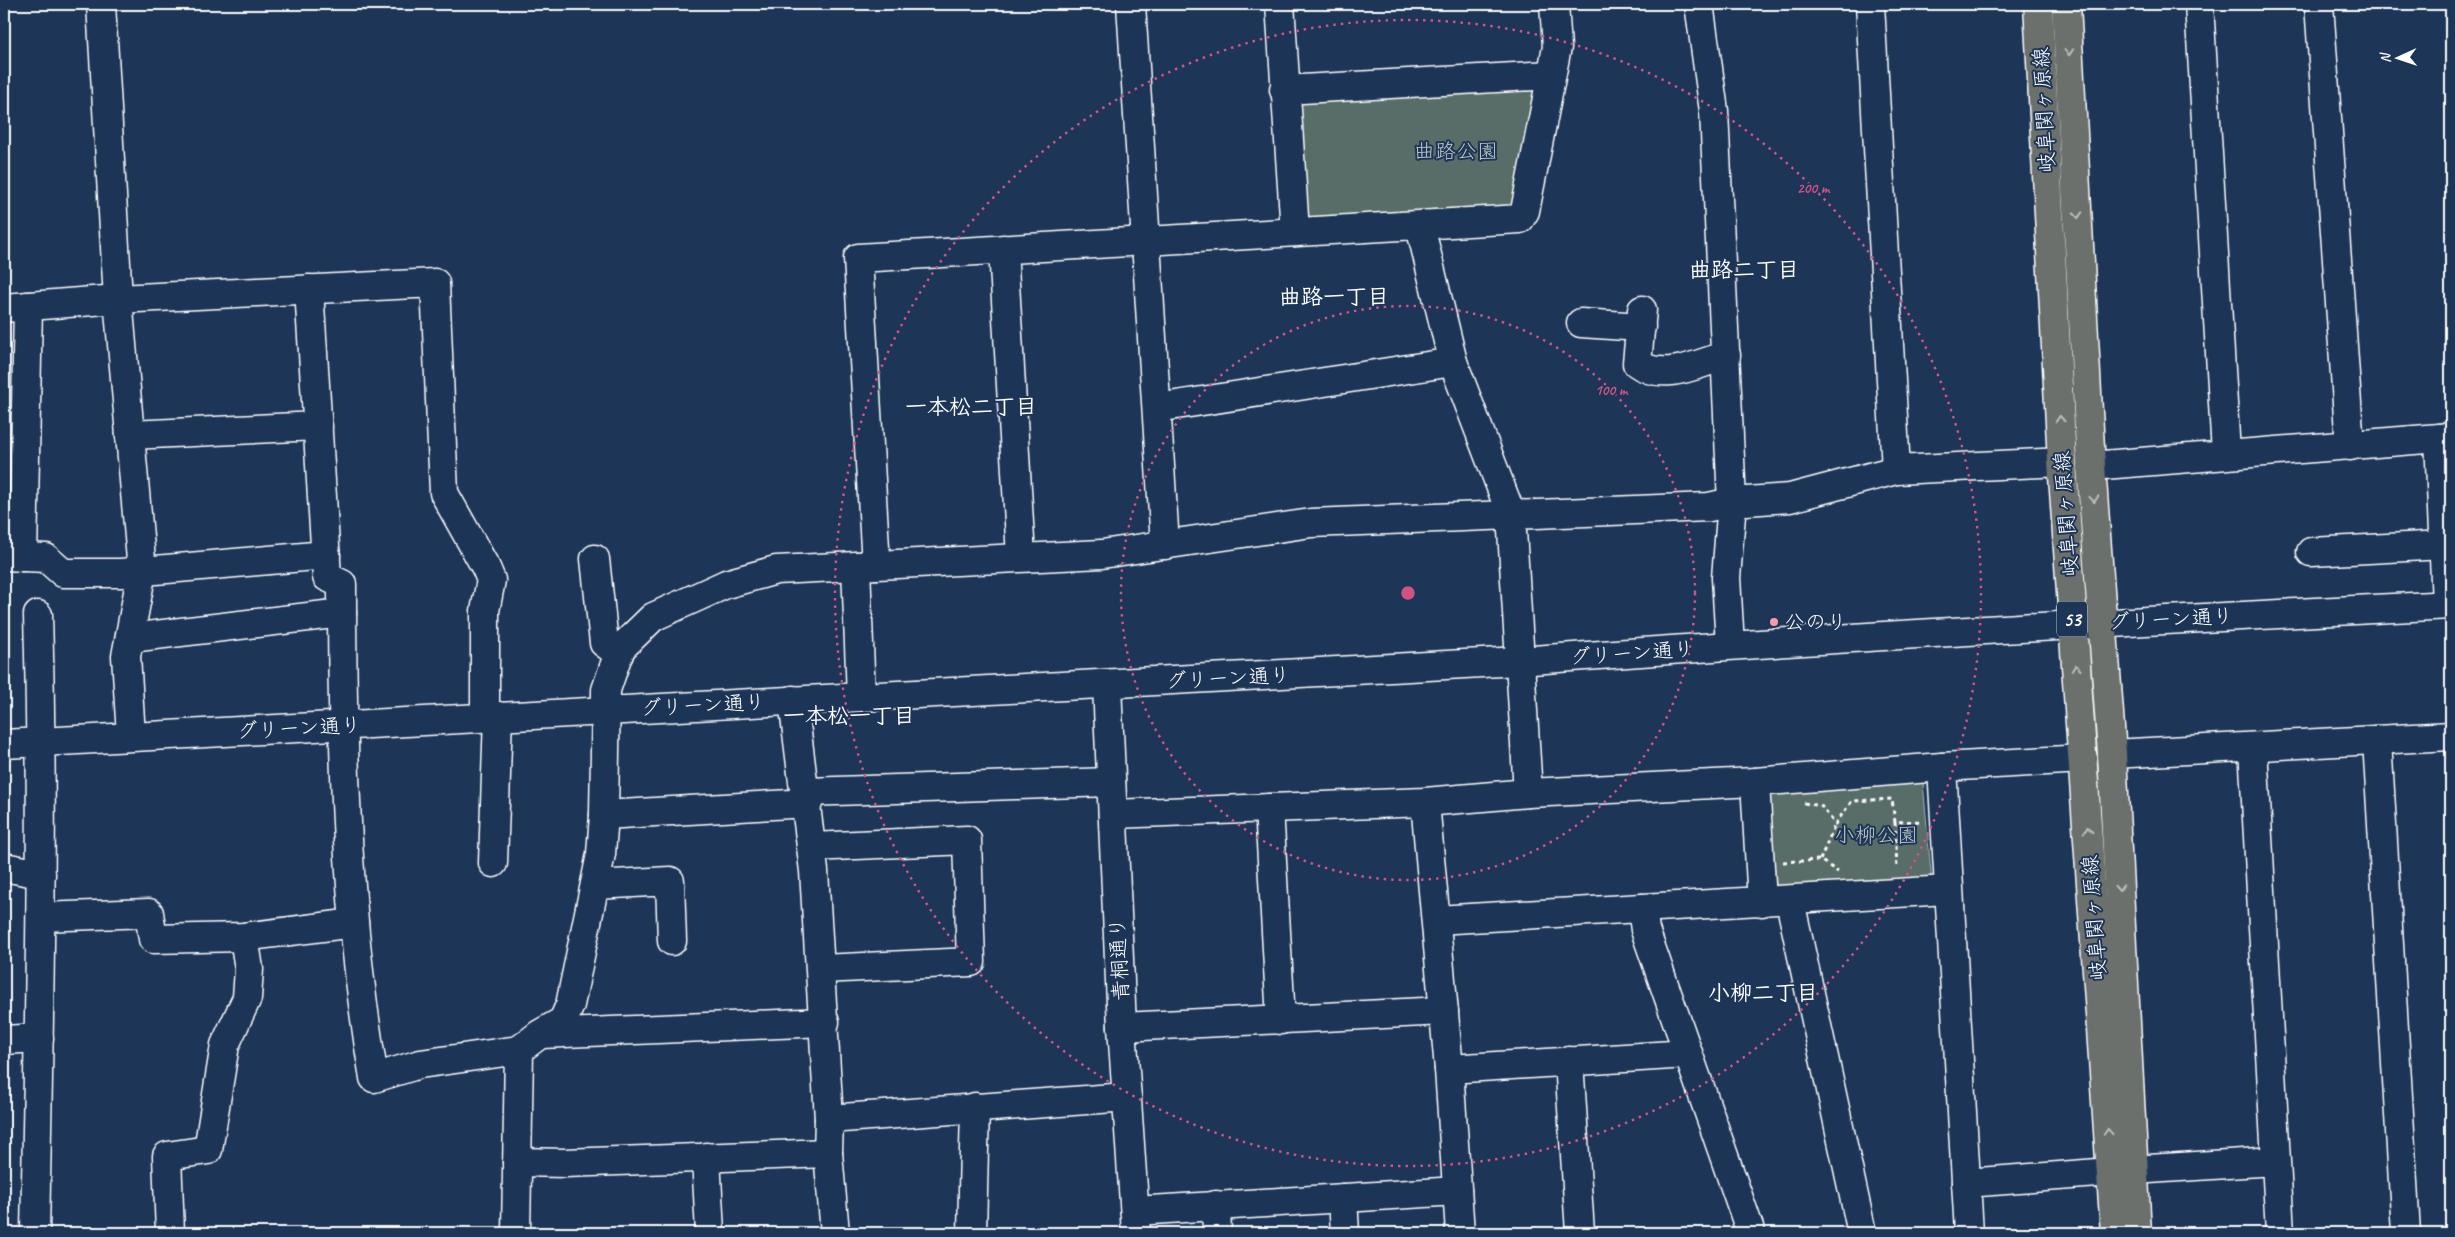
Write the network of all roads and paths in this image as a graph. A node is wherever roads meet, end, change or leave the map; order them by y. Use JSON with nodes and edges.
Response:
{"nodes":[{"id":1,"x":101,"y":4,"type":"edge"},
{"id":2,"x":1131,"y":4,"type":"edge"},
{"id":3,"x":1280,"y":4,"type":"edge"},
{"id":4,"x":1554,"y":4,"type":"edge"},
{"id":5,"x":1699,"y":4,"type":"edge"},
{"id":6,"x":1870,"y":4,"type":"edge"},
{"id":7,"x":2038,"y":4,"type":"edge"},
{"id":8,"x":2066,"y":4,"type":"edge"},
{"id":9,"x":2199,"y":4,"type":"edge"},
{"id":10,"x":2319,"y":4,"type":"edge"},
{"id":11,"x":1551,"y":75,"type":"junction"},
{"id":12,"x":1284,"y":90,"type":"junction"},
{"id":13,"x":1420,"y":226,"type":"junction"},
{"id":14,"x":1296,"y":232,"type":"junction"},
{"id":15,"x":1146,"y":242,"type":"junction"},
{"id":16,"x":1003,"y":249,"type":"junction"},
{"id":17,"x":309,"y":290,"type":"junction"},
{"id":18,"x":118,"y":300,"type":"junction"},
{"id":19,"x":16,"y":307,"type":"edge"},
{"id":20,"x":1581,"y":323,"type":"dead end"},
{"id":21,"x":1726,"y":355,"type":"junction"},
{"id":22,"x":1453,"y":362,"type":"junction"},
{"id":23,"x":1157,"y":408,"type":"junction"},
{"id":24,"x":318,"y":426,"type":"junction"},
{"id":25,"x":130,"y":435,"type":"junction"},
{"id":26,"x":2445,"y":438,"type":"edge"},
{"id":27,"x":2350,"y":446,"type":"junction"},
{"id":28,"x":2226,"y":453,"type":"junction"},
{"id":29,"x":2062,"y":462,"type":"junction"},
{"id":30,"x":2091,"y":466,"type":"junction"},
{"id":31,"x":1896,"y":470,"type":"junction"},
{"id":32,"x":1732,"y":502,"type":"junction"},
{"id":33,"x":1511,"y":514,"type":"junction"},
{"id":34,"x":1165,"y":545,"type":"junction"},
{"id":35,"x":2444,"y":545,"type":"junction"},
{"id":36,"x":2311,"y":552,"type":"dead end"},
{"id":37,"x":326,"y":555,"type":"junction"},
{"id":38,"x":13,"y":557,"type":"edge"},
{"id":39,"x":1021,"y":557,"type":"junction"},
{"id":40,"x":595,"y":559,"type":"dead end"},
{"id":41,"x":866,"y":565,"type":"junction"},
{"id":42,"x":142,"y":572,"type":"junction"},
{"id":43,"x":2449,"y":605,"type":"edge"},
{"id":44,"x":342,"y":613,"type":"junction"},
{"id":45,"x":38,"y":615,"type":"dead end"},
{"id":46,"x":2102,"y":622,"type":"junction"},
{"id":47,"x":2072,"y":624,"type":"junction"},
{"id":48,"x":130,"y":638,"type":"junction"},
{"id":49,"x":1730,"y":645,"type":"junction"},
{"id":50,"x":619,"y":654,"type":"junction"},
{"id":51,"x":1519,"y":661,"type":"junction"},
{"id":52,"x":1107,"y":684,"type":"junction"},
{"id":53,"x":861,"y":697,"type":"junction"},
{"id":54,"x":794,"y":700,"type":"junction"},
{"id":55,"x":604,"y":711,"type":"junction"},
{"id":56,"x":492,"y":717,"type":"junction"},
{"id":57,"x":343,"y":727,"type":"junction"},
{"id":58,"x":132,"y":736,"type":"junction"},
{"id":59,"x":2451,"y":736,"type":"edge"},
{"id":60,"x":2377,"y":740,"type":"junction"},
{"id":61,"x":42,"y":741,"type":"junction"},
{"id":62,"x":4,"y":744,"type":"edge"},
{"id":63,"x":2253,"y":746,"type":"junction"},
{"id":64,"x":2112,"y":754,"type":"junction"},
{"id":65,"x":2083,"y":759,"type":"junction"},
{"id":66,"x":1942,"y":767,"type":"junction"},
{"id":67,"x":1112,"y":782,"type":"junction"},
{"id":68,"x":1755,"y":782,"type":"junction"},
{"id":69,"x":1528,"y":793,"type":"junction"},
{"id":70,"x":807,"y":797,"type":"junction"},
{"id":71,"x":1795,"y":800,"type":"dead end"},
{"id":72,"x":1425,"y":802,"type":"junction"},
{"id":73,"x":1269,"y":808,"type":"junction"},
{"id":74,"x":1112,"y":814,"type":"junction"},
{"id":75,"x":604,"y":815,"type":"junction"},
{"id":76,"x":1944,"y":821,"type":"junction"},
{"id":77,"x":1895,"y":822,"type":"junction"},
{"id":78,"x":1835,"y":824,"type":"junction"},
{"id":79,"x":812,"y":847,"type":"junction"},
{"id":80,"x":1820,"y":860,"type":"junction"},
{"id":81,"x":1781,"y":862,"type":"dead end"},
{"id":82,"x":493,"y":863,"type":"dead end"},
{"id":83,"x":4,"y":867,"type":"edge"},
{"id":84,"x":1889,"y":871,"type":"dead end"},
{"id":85,"x":41,"y":874,"type":"junction"},
{"id":86,"x":595,"y":885,"type":"junction"},
{"id":87,"x":1948,"y":890,"type":"junction"},
{"id":88,"x":1843,"y":896,"type":"junction"},
{"id":89,"x":1790,"y":901,"type":"junction"},
{"id":90,"x":1762,"y":902,"type":"junction"},
{"id":91,"x":1642,"y":908,"type":"junction"},
{"id":92,"x":41,"y":917,"type":"junction"},
{"id":93,"x":1436,"y":920,"type":"junction"},
{"id":94,"x":354,"y":923,"type":"junction"},
{"id":95,"x":244,"y":937,"type":"junction"},
{"id":96,"x":672,"y":942,"type":"dead end"},
{"id":97,"x":821,"y":969,"type":"junction"},
{"id":98,"x":1444,"y":1011,"type":"junction"},
{"id":99,"x":1281,"y":1020,"type":"junction"},
{"id":100,"x":825,"y":1022,"type":"junction"},
{"id":101,"x":1122,"y":1027,"type":"junction"},
{"id":102,"x":39,"y":1038,"type":"junction"},
{"id":103,"x":4,"y":1040,"type":"edge"},
{"id":104,"x":530,"y":1042,"type":"junction"},
{"id":105,"x":1688,"y":1054,"type":"junction"},
{"id":106,"x":1569,"y":1061,"type":"junction"},
{"id":107,"x":1449,"y":1069,"type":"junction"},
{"id":108,"x":1127,"y":1097,"type":"junction"},
{"id":109,"x":975,"y":1107,"type":"junction"},
{"id":110,"x":829,"y":1119,"type":"junction"},
{"id":111,"x":828,"y":1153,"type":"junction"},
{"id":112,"x":706,"y":1157,"type":"junction"},
{"id":113,"x":517,"y":1162,"type":"junction"},
{"id":114,"x":2275,"y":1162,"type":"junction"},
{"id":115,"x":2122,"y":1171,"type":"junction"},
{"id":116,"x":1966,"y":1183,"type":"junction"},
{"id":117,"x":1457,"y":1191,"type":"junction"},
{"id":118,"x":1343,"y":1198,"type":"junction"},
{"id":119,"x":1216,"y":1206,"type":"junction"},
{"id":120,"x":1135,"y":1222,"type":"edge"},
{"id":121,"x":35,"y":1233,"type":"edge"},
{"id":122,"x":170,"y":1233,"type":"edge"},
{"id":123,"x":516,"y":1233,"type":"edge"},
{"id":124,"x":710,"y":1233,"type":"edge"},
{"id":125,"x":835,"y":1233,"type":"edge"},
{"id":126,"x":972,"y":1233,"type":"edge"},
{"id":127,"x":1217,"y":1233,"type":"edge"},
{"id":128,"x":1345,"y":1233,"type":"edge"},
{"id":129,"x":1460,"y":1233,"type":"edge"},
{"id":130,"x":1580,"y":1233,"type":"edge"},
{"id":131,"x":1751,"y":1233,"type":"edge"},
{"id":132,"x":1862,"y":1233,"type":"edge"},
{"id":133,"x":1969,"y":1233,"type":"edge"},
{"id":134,"x":2114,"y":1233,"type":"edge"},
{"id":135,"x":2137,"y":1233,"type":"edge"},
{"id":136,"x":2280,"y":1233,"type":"edge"},
{"id":137,"x":2406,"y":1233,"type":"edge"}],
"edges":[{"from":1,"to":18,"type":"street"},
{"from":2,"to":15,"type":"street"},
{"from":3,"to":12,"type":"street"},
{"from":4,"to":11,"type":"street"},
{"from":5,"to":21,"type":"street"},
{"from":6,"to":31,"type":"street"},
{"from":29,"to":7,"type":"main road","name":"岐阜関ヶ原線","number":"53","one_way":true},
{"from":8,"to":30,"type":"main road","name":"岐阜関ヶ原線","number":"53","one_way":true},
{"from":9,"to":28,"type":"street"},
{"from":10,"to":27,"type":"street"},
{"from":11,"to":12,"type":"street"},
{"from":11,"to":13,"type":"street"},
{"from":12,"to":14,"type":"street"},
{"from":13,"to":14,"type":"street"},
{"from":13,"to":22,"type":"street"},
{"from":14,"to":15,"type":"street"},
{"from":15,"to":16,"type":"street"},
{"from":15,"to":23,"type":"street"},
{"from":16,"to":39,"type":"street"},
{"from":16,"to":41,"type":"street"},
{"from":17,"to":18,"type":"street"},
{"from":17,"to":24,"type":"street"},
{"from":17,"to":56,"type":"street"},
{"from":18,"to":19,"type":"street"},
{"from":18,"to":25,"type":"street"},
{"from":19,"to":38,"type":"street"},
{"from":20,"to":21,"type":"street"},
{"from":21,"to":32,"type":"street"},
{"from":22,"to":23,"type":"street"},
{"from":22,"to":33,"type":"street"},
{"from":23,"to":34,"type":"street"},
{"from":24,"to":25,"type":"street"},
{"from":24,"to":37,"type":"street"},
{"from":25,"to":42,"type":"street"},
{"from":26,"to":27,"type":"street"},
{"from":26,"to":35,"type":"street"},
{"from":27,"to":28,"type":"street"},
{"from":28,"to":30,"type":"street"},
{"from":29,"to":31,"type":"street"},
{"from":29,"to":47,"type":"main road","name":"岐阜関ヶ原線","number":"53"},
{"from":30,"to":46,"type":"main road","name":"岐阜関ヶ原線","number":"53","one_way":true},
{"from":31,"to":32,"type":"street"},
{"from":32,"to":33,"type":"street"},
{"from":32,"to":49,"type":"street"},
{"from":33,"to":34,"type":"street"},
{"from":33,"to":51,"type":"street"},
{"from":34,"to":39,"type":"street"},
{"from":35,"to":36,"type":"street"},
{"from":35,"to":43,"type":"street"},
{"from":37,"to":42,"type":"street"},
{"from":37,"to":44,"type":"street"},
{"from":38,"to":42,"type":"street"},
{"from":39,"to":41,"type":"street"},
{"from":40,"to":50,"type":"street"},
{"from":41,"to":50,"type":"street"},
{"from":41,"to":53,"type":"street"},
{"from":42,"to":48,"type":"street"},
{"from":43,"to":46,"type":"street","name":"グリーン通り"},
{"from":44,"to":48,"type":"street"},
{"from":44,"to":57,"type":"street"},
{"from":45,"to":61,"type":"street"},
{"from":46,"to":47,"type":"street","name":"グリーン通り"},
{"from":46,"to":64,"type":"main road","name":"岐阜関ヶ原線","number":"53"},
{"from":47,"to":49,"type":"street","name":"グリーン通り"},
{"from":65,"to":47,"type":"main road","name":"岐阜関ヶ原線","number":"53","one_way":true},
{"from":48,"to":58,"type":"street"},
{"from":49,"to":51,"type":"street","name":"グリーン通り"},
{"from":50,"to":55,"type":"street"},
{"from":51,"to":52,"type":"street","name":"グリーン通り"},
{"from":51,"to":69,"type":"street"},
{"from":52,"to":53,"type":"street","name":"グリーン通り"},
{"from":52,"to":67,"type":"street","name":"青桐通り"},
{"from":53,"to":54,"type":"street","name":"グリーン通り"},
{"from":54,"to":55,"type":"street","name":"グリーン通り"},
{"from":54,"to":70,"type":"street"},
{"from":55,"to":56,"type":"street","name":"グリーン通り"},
{"from":55,"to":75,"type":"street"},
{"from":56,"to":57,"type":"street","name":"グリーン通り"},
{"from":56,"to":82,"type":"street"},
{"from":57,"to":58,"type":"street","name":"グリーン通り"},
{"from":57,"to":94,"type":"street"},
{"from":58,"to":61,"type":"street","name":"グリーン通り"},
{"from":59,"to":60,"type":"street"},
{"from":60,"to":63,"type":"street"},
{"from":60,"to":137,"type":"street"},
{"from":61,"to":62,"type":"street","name":"グリーン通り"},
{"from":61,"to":85,"type":"street"},
{"from":63,"to":64,"type":"street"},
{"from":63,"to":114,"type":"street"},
{"from":64,"to":115,"type":"main road","name":"岐阜関ヶ原線","number":"53","one_way":true},
{"from":65,"to":66,"type":"street"},
{"from":115,"to":65,"type":"main road","name":"岐阜関ヶ原線","number":"53","one_way":true},
{"from":66,"to":68,"type":"street"},
{"from":66,"to":76,"type":"street"},
{"from":67,"to":70,"type":"street"},
{"from":67,"to":74,"type":"street","name":"青桐通り"},
{"from":68,"to":69,"type":"street"},
{"from":68,"to":90,"type":"street"},
{"from":69,"to":72,"type":"street"},
{"from":70,"to":75,"type":"street"},
{"from":70,"to":79,"type":"street"},
{"from":71,"to":78,"type":"path"},
{"from":72,"to":73,"type":"street"},
{"from":72,"to":93,"type":"street"},
{"from":73,"to":74,"type":"street"},
{"from":73,"to":99,"type":"street"},
{"from":74,"to":101,"type":"street","name":"青桐通り"},
{"from":75,"to":86,"type":"street"},
{"from":76,"to":77,"type":"path"},
{"from":76,"to":87,"type":"street"},
{"from":77,"to":78,"type":"path"},
{"from":77,"to":84,"type":"path"},
{"from":78,"to":80,"type":"path"},
{"from":79,"to":97,"type":"street"},
{"from":79,"to":97,"type":"street"},
{"from":80,"to":81,"type":"path"},
{"from":80,"to":88,"type":"path"},
{"from":83,"to":85,"type":"street"},
{"from":85,"to":92,"type":"street"},
{"from":86,"to":96,"type":"street"},
{"from":86,"to":104,"type":"street"},
{"from":87,"to":88,"type":"street"},
{"from":87,"to":116,"type":"street"},
{"from":88,"to":89,"type":"street"},
{"from":89,"to":90,"type":"street"},
{"from":89,"to":132,"type":"street"},
{"from":90,"to":91,"type":"street"},
{"from":91,"to":93,"type":"street"},
{"from":91,"to":105,"type":"street"},
{"from":92,"to":95,"type":"street"},
{"from":92,"to":102,"type":"street"},
{"from":93,"to":98,"type":"street"},
{"from":94,"to":95,"type":"street"},
{"from":94,"to":104,"type":"street"},
{"from":95,"to":122,"type":"street"},
{"from":97,"to":100,"type":"street"},
{"from":98,"to":99,"type":"street"},
{"from":98,"to":107,"type":"street"},
{"from":99,"to":101,"type":"street"},
{"from":100,"to":104,"type":"street"},
{"from":100,"to":110,"type":"street"},
{"from":101,"to":108,"type":"street","name":"青桐通り"},
{"from":102,"to":103,"type":"street"},
{"from":102,"to":121,"type":"street"},
{"from":104,"to":113,"type":"street"},
{"from":105,"to":106,"type":"street"},
{"from":105,"to":131,"type":"street"},
{"from":106,"to":107,"type":"street"},
{"from":106,"to":130,"type":"street"},
{"from":107,"to":117,"type":"street"},
{"from":108,"to":109,"type":"street"},
{"from":108,"to":120,"type":"street","name":"青桐通り"},
{"from":109,"to":110,"type":"street"},
{"from":109,"to":126,"type":"street"},
{"from":110,"to":111,"type":"street"},
{"from":111,"to":112,"type":"street"},
{"from":111,"to":125,"type":"street"},
{"from":112,"to":113,"type":"street"},
{"from":112,"to":124,"type":"street"},
{"from":113,"to":123,"type":"street"},
{"from":114,"to":115,"type":"street"},
{"from":114,"to":136,"type":"street"},
{"from":115,"to":116,"type":"street"},
{"from":115,"to":134,"type":"main road","name":"岐阜関ヶ原線","number":"53"},
{"from":115,"to":135,"type":"main road","name":"岐阜関ヶ原線","number":"53"},
{"from":116,"to":133,"type":"street"},
{"from":117,"to":118,"type":"street"},
{"from":117,"to":129,"type":"street"},
{"from":118,"to":119,"type":"street"},
{"from":118,"to":128,"type":"street"},
{"from":119,"to":120,"type":"street"},
{"from":119,"to":127,"type":"street"}]}
